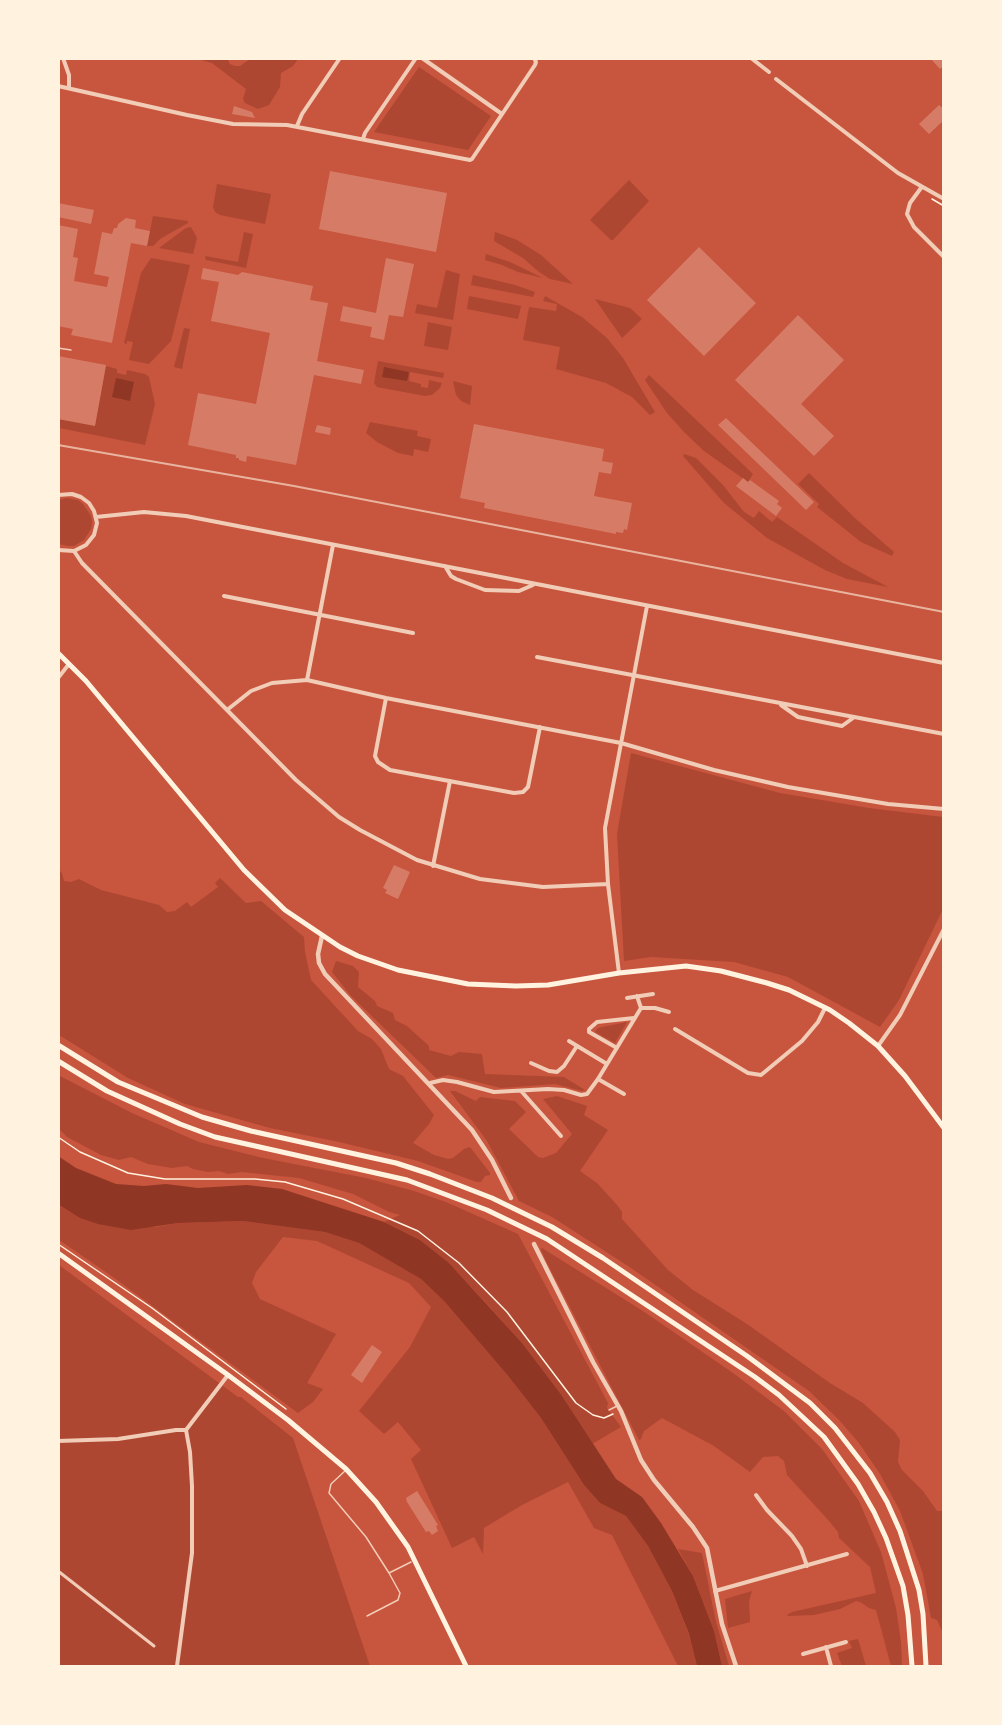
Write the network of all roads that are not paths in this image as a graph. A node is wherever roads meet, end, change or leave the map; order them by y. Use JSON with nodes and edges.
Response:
{"nodes":[{"id":1,"x":63,"y":58,"type":"edge"},
{"id":2,"x":340,"y":58,"type":"edge"},
{"id":3,"x":416,"y":58,"type":"edge"},
{"id":4,"x":422,"y":58,"type":"edge"},
{"id":5,"x":751,"y":58,"type":"edge"},
{"id":6,"x":535,"y":60,"type":"edge"},
{"id":7,"x":769,"y":72,"type":"dead end"},
{"id":8,"x":776,"y":79,"type":"dead end"},
{"id":9,"x":58,"y":86,"type":"edge"},
{"id":10,"x":69,"y":88,"type":"junction"},
{"id":11,"x":502,"y":114,"type":"junction"},
{"id":12,"x":297,"y":126,"type":"junction"},
{"id":13,"x":363,"y":139,"type":"junction"},
{"id":14,"x":921,"y":188,"type":"junction"},
{"id":15,"x":944,"y":199,"type":"edge"},
{"id":16,"x":944,"y":257,"type":"edge"},
{"id":17,"x":58,"y":348,"type":"edge"},
{"id":18,"x":70,"y":350,"type":"dead end"},
{"id":19,"x":58,"y":495,"type":"edge"},
{"id":20,"x":96,"y":517,"type":"junction"},
{"id":21,"x":333,"y":545,"type":"junction"},
{"id":22,"x":58,"y":550,"type":"edge"},
{"id":23,"x":74,"y":551,"type":"junction"},
{"id":24,"x":445,"y":566,"type":"junction"},
{"id":25,"x":533,"y":584,"type":"junction"},
{"id":26,"x":224,"y":596,"type":"dead end"},
{"id":27,"x":647,"y":606,"type":"junction"},
{"id":28,"x":320,"y":614,"type":"junction"},
{"id":29,"x":413,"y":633,"type":"dead end"},
{"id":30,"x":58,"y":653,"type":"edge"},
{"id":31,"x":537,"y":657,"type":"dead end"},
{"id":32,"x":944,"y":663,"type":"edge"},
{"id":33,"x":69,"y":664,"type":"junction"},
{"id":34,"x":634,"y":675,"type":"junction"},
{"id":35,"x":58,"y":678,"type":"edge"},
{"id":36,"x":307,"y":680,"type":"junction"},
{"id":37,"x":386,"y":698,"type":"junction"},
{"id":38,"x":778,"y":703,"type":"junction"},
{"id":39,"x":226,"y":710,"type":"junction"},
{"id":40,"x":854,"y":717,"type":"junction"},
{"id":41,"x":540,"y":727,"type":"junction"},
{"id":42,"x":944,"y":734,"type":"edge"},
{"id":43,"x":621,"y":743,"type":"junction"},
{"id":44,"x":450,"y":781,"type":"junction"},
{"id":45,"x":944,"y":809,"type":"edge"},
{"id":46,"x":433,"y":866,"type":"junction"},
{"id":47,"x":608,"y":884,"type":"junction"},
{"id":48,"x":944,"y":929,"type":"edge"},
{"id":49,"x":322,"y":936,"type":"junction"},
{"id":50,"x":937,"y":943,"type":"junction"},
{"id":51,"x":944,"y":946,"type":"edge"},
{"id":52,"x":619,"y":973,"type":"junction"},
{"id":53,"x":653,"y":994,"type":"dead end"},
{"id":54,"x":637,"y":996,"type":"junction"},
{"id":55,"x":627,"y":998,"type":"dead end"},
{"id":56,"x":641,"y":1008,"type":"junction"},
{"id":57,"x":825,"y":1008,"type":"junction"},
{"id":58,"x":669,"y":1012,"type":"dead end"},
{"id":59,"x":634,"y":1018,"type":"junction"},
{"id":60,"x":675,"y":1029,"type":"dead end"},
{"id":61,"x":569,"y":1041,"type":"dead end"},
{"id":62,"x":58,"y":1045,"type":"edge"},
{"id":63,"x":577,"y":1046,"type":"junction"},
{"id":64,"x":878,"y":1046,"type":"junction"},
{"id":65,"x":617,"y":1048,"type":"junction"},
{"id":66,"x":58,"y":1061,"type":"edge"},
{"id":67,"x":531,"y":1063,"type":"dead end"},
{"id":68,"x":607,"y":1064,"type":"junction"},
{"id":69,"x":598,"y":1079,"type":"junction"},
{"id":70,"x":430,"y":1083,"type":"junction"},
{"id":71,"x":522,"y":1091,"type":"junction"},
{"id":72,"x":624,"y":1094,"type":"dead end"},
{"id":73,"x":944,"y":1128,"type":"edge"},
{"id":74,"x":561,"y":1136,"type":"dead end"},
{"id":75,"x":511,"y":1198,"type":"dead end"},
{"id":76,"x":534,"y":1244,"type":"dead end"},
{"id":77,"x":58,"y":1253,"type":"edge"},
{"id":78,"x":228,"y":1375,"type":"junction"},
{"id":79,"x":618,"y":1405,"type":"junction"},
{"id":80,"x":609,"y":1410,"type":"dead end"},
{"id":81,"x":186,"y":1430,"type":"junction"},
{"id":82,"x":58,"y":1441,"type":"edge"},
{"id":83,"x":346,"y":1469,"type":"junction"},
{"id":84,"x":756,"y":1495,"type":"dead end"},
{"id":85,"x":847,"y":1554,"type":"dead end"},
{"id":86,"x":415,"y":1560,"type":"junction"},
{"id":87,"x":807,"y":1566,"type":"junction"},
{"id":88,"x":58,"y":1571,"type":"edge"},
{"id":89,"x":390,"y":1573,"type":"junction"},
{"id":90,"x":715,"y":1591,"type":"junction"},
{"id":91,"x":367,"y":1616,"type":"dead end"},
{"id":92,"x":846,"y":1642,"type":"dead end"},
{"id":93,"x":154,"y":1646,"type":"dead end"},
{"id":94,"x":826,"y":1647,"type":"junction"},
{"id":95,"x":802,"y":1654,"type":"dead end"},
{"id":96,"x":177,"y":1666,"type":"edge"},
{"id":97,"x":466,"y":1666,"type":"edge"},
{"id":98,"x":736,"y":1666,"type":"edge"},
{"id":99,"x":831,"y":1666,"type":"edge"},
{"id":100,"x":912,"y":1666,"type":"edge"},
{"id":101,"x":926,"y":1666,"type":"edge"}],
"edges":[{"from":1,"to":10,"type":"street"},
{"from":2,"to":12,"type":"street"},
{"from":3,"to":13,"type":"street"},
{"from":4,"to":11,"type":"street"},
{"from":5,"to":7,"type":"street"},
{"from":6,"to":11,"type":"street"},
{"from":8,"to":14,"type":"street"},
{"from":9,"to":10,"type":"street"},
{"from":10,"to":12,"type":"street"},
{"from":11,"to":13,"type":"street"},
{"from":12,"to":13,"type":"street"},
{"from":14,"to":15,"type":"street"},
{"from":14,"to":16,"type":"street"},
{"from":17,"to":18,"type":"lane"},
{"from":19,"to":20,"type":"street"},
{"from":20,"to":21,"type":"street"},
{"from":20,"to":23,"type":"street"},
{"from":21,"to":24,"type":"street"},
{"from":21,"to":28,"type":"street"},
{"from":22,"to":23,"type":"street"},
{"from":23,"to":39,"type":"street"},
{"from":24,"to":25,"type":"street"},
{"from":24,"to":25,"type":"street"},
{"from":25,"to":27,"type":"street"},
{"from":26,"to":28,"type":"street"},
{"from":27,"to":32,"type":"street"},
{"from":27,"to":34,"type":"street"},
{"from":28,"to":29,"type":"street"},
{"from":28,"to":36,"type":"street"},
{"from":30,"to":33,"type":"main road"},
{"from":31,"to":34,"type":"street"},
{"from":33,"to":35,"type":"street"},
{"from":33,"to":49,"type":"main road"},
{"from":34,"to":38,"type":"street"},
{"from":34,"to":43,"type":"street"},
{"from":36,"to":37,"type":"street"},
{"from":36,"to":39,"type":"street"},
{"from":37,"to":41,"type":"street"},
{"from":37,"to":44,"type":"street"},
{"from":38,"to":40,"type":"street"},
{"from":38,"to":40,"type":"street"},
{"from":39,"to":46,"type":"street"},
{"from":40,"to":42,"type":"street"},
{"from":41,"to":43,"type":"street"},
{"from":41,"to":44,"type":"street"},
{"from":43,"to":45,"type":"street"},
{"from":43,"to":47,"type":"street"},
{"from":44,"to":46,"type":"street"},
{"from":46,"to":47,"type":"street"},
{"from":47,"to":52,"type":"street"},
{"from":48,"to":50,"type":"street"},
{"from":49,"to":52,"type":"main road"},
{"from":49,"to":70,"type":"street"},
{"from":50,"to":51,"type":"street"},
{"from":50,"to":64,"type":"street"},
{"from":52,"to":57,"type":"main road"},
{"from":53,"to":54,"type":"street"},
{"from":54,"to":55,"type":"street"},
{"from":54,"to":56,"type":"street"},
{"from":56,"to":58,"type":"street"},
{"from":56,"to":59,"type":"street"},
{"from":57,"to":60,"type":"street"},
{"from":57,"to":64,"type":"main road"},
{"from":59,"to":65,"type":"street"},
{"from":59,"to":65,"type":"street"},
{"from":61,"to":63,"type":"street"},
{"from":62,"to":101,"type":"main road"},
{"from":63,"to":67,"type":"street"},
{"from":63,"to":68,"type":"street"},
{"from":64,"to":73,"type":"main road"},
{"from":65,"to":68,"type":"street"},
{"from":66,"to":100,"type":"main road"},
{"from":68,"to":69,"type":"street"},
{"from":69,"to":71,"type":"street"},
{"from":69,"to":72,"type":"street"},
{"from":70,"to":71,"type":"street"},
{"from":70,"to":75,"type":"street"},
{"from":71,"to":74,"type":"street"},
{"from":76,"to":79,"type":"street"},
{"from":77,"to":78,"type":"main road"},
{"from":78,"to":81,"type":"street"},
{"from":78,"to":83,"type":"main road"},
{"from":79,"to":80,"type":"lane"},
{"from":79,"to":90,"type":"street"},
{"from":81,"to":82,"type":"street"},
{"from":81,"to":96,"type":"street"},
{"from":83,"to":86,"type":"main road"},
{"from":83,"to":89,"type":"lane"},
{"from":84,"to":87,"type":"street"},
{"from":85,"to":87,"type":"street"},
{"from":86,"to":89,"type":"lane"},
{"from":86,"to":97,"type":"main road"},
{"from":87,"to":90,"type":"street"},
{"from":88,"to":93,"type":"street"},
{"from":89,"to":91,"type":"lane"},
{"from":90,"to":98,"type":"street"},
{"from":92,"to":94,"type":"street"},
{"from":94,"to":95,"type":"street"},
{"from":94,"to":99,"type":"street"}]}
